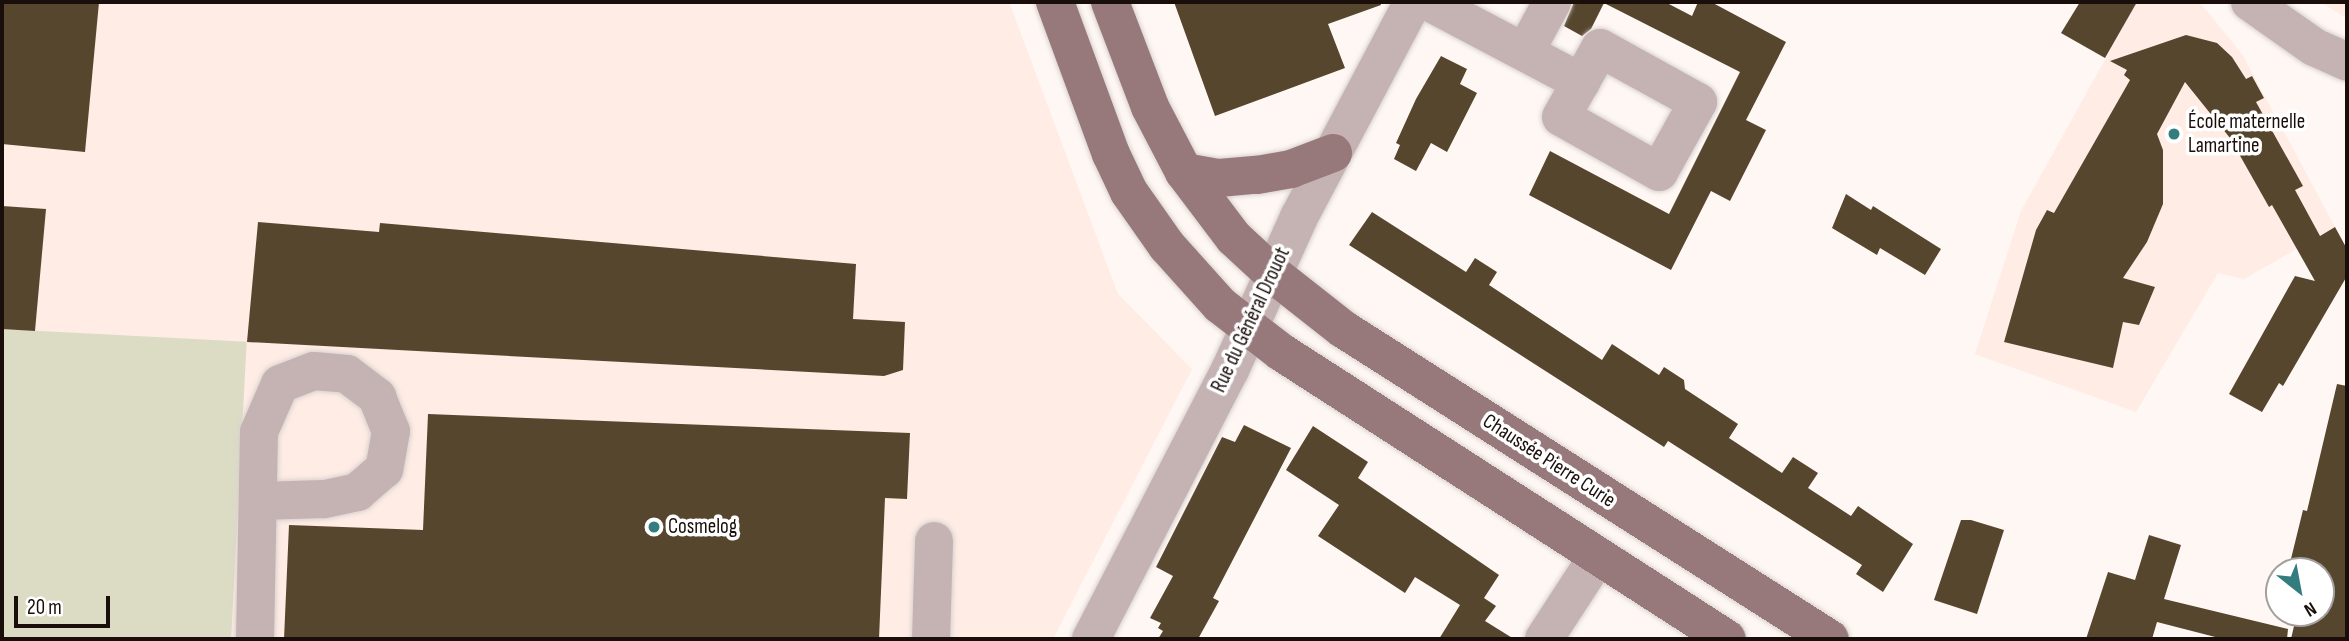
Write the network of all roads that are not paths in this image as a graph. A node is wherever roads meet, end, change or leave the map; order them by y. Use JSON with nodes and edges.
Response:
{"nodes":[{"id":1,"x":1055,"y":2,"type":"edge"},
{"id":2,"x":1110,"y":2,"type":"edge"},
{"id":3,"x":1412,"y":2,"type":"edge"},
{"id":4,"x":1429,"y":2,"type":"edge"},
{"id":5,"x":1552,"y":2,"type":"edge"},
{"id":6,"x":2250,"y":2,"type":"edge"},
{"id":7,"x":1525,"y":52,"type":"junction"},
{"id":8,"x":2341,"y":59,"type":"edge"},
{"id":9,"x":1581,"y":82,"type":"dead end"},
{"id":10,"x":1333,"y":153,"type":"junction"},
{"id":11,"x":1184,"y":172,"type":"junction"},
{"id":12,"x":1273,"y":274,"type":"junction"},
{"id":13,"x":1249,"y":330,"type":"junction"},
{"id":14,"x":258,"y":501,"type":"dead end"},
{"id":15,"x":934,"y":541,"type":"dead end"},
{"id":16,"x":1598,"y":556,"type":"junction"},
{"id":17,"x":255,"y":639,"type":"edge"},
{"id":18,"x":931,"y":639,"type":"edge"},
{"id":19,"x":1091,"y":639,"type":"edge"},
{"id":20,"x":1544,"y":639,"type":"edge"},
{"id":21,"x":1727,"y":639,"type":"edge"},
{"id":22,"x":1830,"y":639,"type":"edge"}],
"edges":[{"from":1,"to":13,"type":"main road"},
{"from":2,"to":11,"type":"main road","name":"Chaussée Pierre Curie"},
{"from":3,"to":10,"type":"street","name":"Rue du Général Drouot"},
{"from":4,"to":7,"type":"street"},
{"from":5,"to":7,"type":"street"},
{"from":6,"to":8,"type":"street"},
{"from":7,"to":9,"type":"street"},
{"from":10,"to":11,"type":"main road"},
{"from":10,"to":12,"type":"street","name":"Rue du Général Drouot"},
{"from":11,"to":12,"type":"main road","name":"Chaussée Pierre Curie"},
{"from":12,"to":13,"type":"street","name":"Rue du Général Drouot"},
{"from":12,"to":22,"type":"main road","name":"Chaussée Pierre Curie"},
{"from":13,"to":16,"type":"main road"},
{"from":13,"to":19,"type":"street","name":"Rue du Général Drouot"},
{"from":14,"to":17,"type":"street"},
{"from":15,"to":18,"type":"street"},
{"from":16,"to":20,"type":"street"},
{"from":16,"to":21,"type":"main road"}]}
